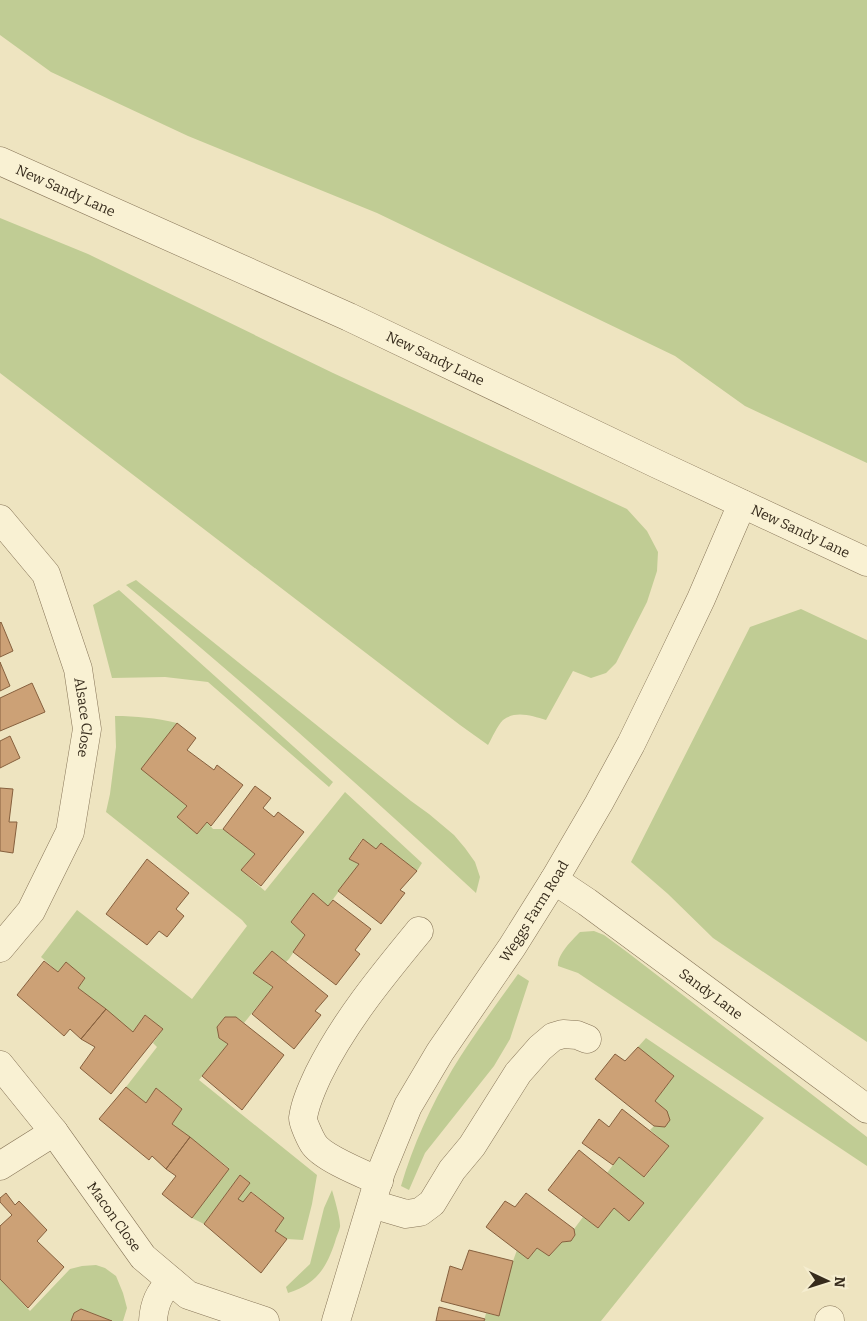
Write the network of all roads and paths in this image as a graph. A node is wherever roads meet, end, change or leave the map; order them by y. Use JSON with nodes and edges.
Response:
{"nodes":[{"id":1,"x":0,"y":161,"type":"edge"},
{"id":2,"x":742,"y":504,"type":"junction"},
{"id":3,"x":0,"y":519,"type":"edge"},
{"id":4,"x":867,"y":562,"type":"edge"},
{"id":5,"x":554,"y":880,"type":"junction"},
{"id":6,"x":419,"y":931,"type":"dead end"},
{"id":7,"x":0,"y":948,"type":"edge"},
{"id":8,"x":587,"y":1039,"type":"dead end"},
{"id":9,"x":0,"y":1065,"type":"edge"},
{"id":10,"x":867,"y":1109,"type":"edge"},
{"id":11,"x":54,"y":1132,"type":"junction"},
{"id":12,"x":0,"y":1166,"type":"edge"},
{"id":13,"x":375,"y":1192,"type":"junction"},
{"id":14,"x":171,"y":1281,"type":"junction"},
{"id":15,"x":152,"y":1321,"type":"edge"},
{"id":16,"x":265,"y":1321,"type":"edge"},
{"id":17,"x":336,"y":1321,"type":"edge"}],
"edges":[{"from":1,"to":2,"type":"street","name":"New Sandy Lane"},
{"from":2,"to":4,"type":"street","name":"New Sandy Lane"},
{"from":2,"to":5,"type":"street","name":"Weggs Farm Road"},
{"from":3,"to":7,"type":"street","name":"Alsace Close"},
{"from":5,"to":10,"type":"street","name":"Sandy Lane"},
{"from":5,"to":13,"type":"street","name":"Weggs Farm Road"},
{"from":6,"to":13,"type":"street"},
{"from":8,"to":13,"type":"street"},
{"from":9,"to":11,"type":"street","name":"Macon Close"},
{"from":11,"to":12,"type":"street"},
{"from":11,"to":14,"type":"street","name":"Macon Close"},
{"from":13,"to":17,"type":"street","name":"Weggs Farm Road"},
{"from":14,"to":15,"type":"street"},
{"from":14,"to":16,"type":"street","name":"Macon Close"}]}
